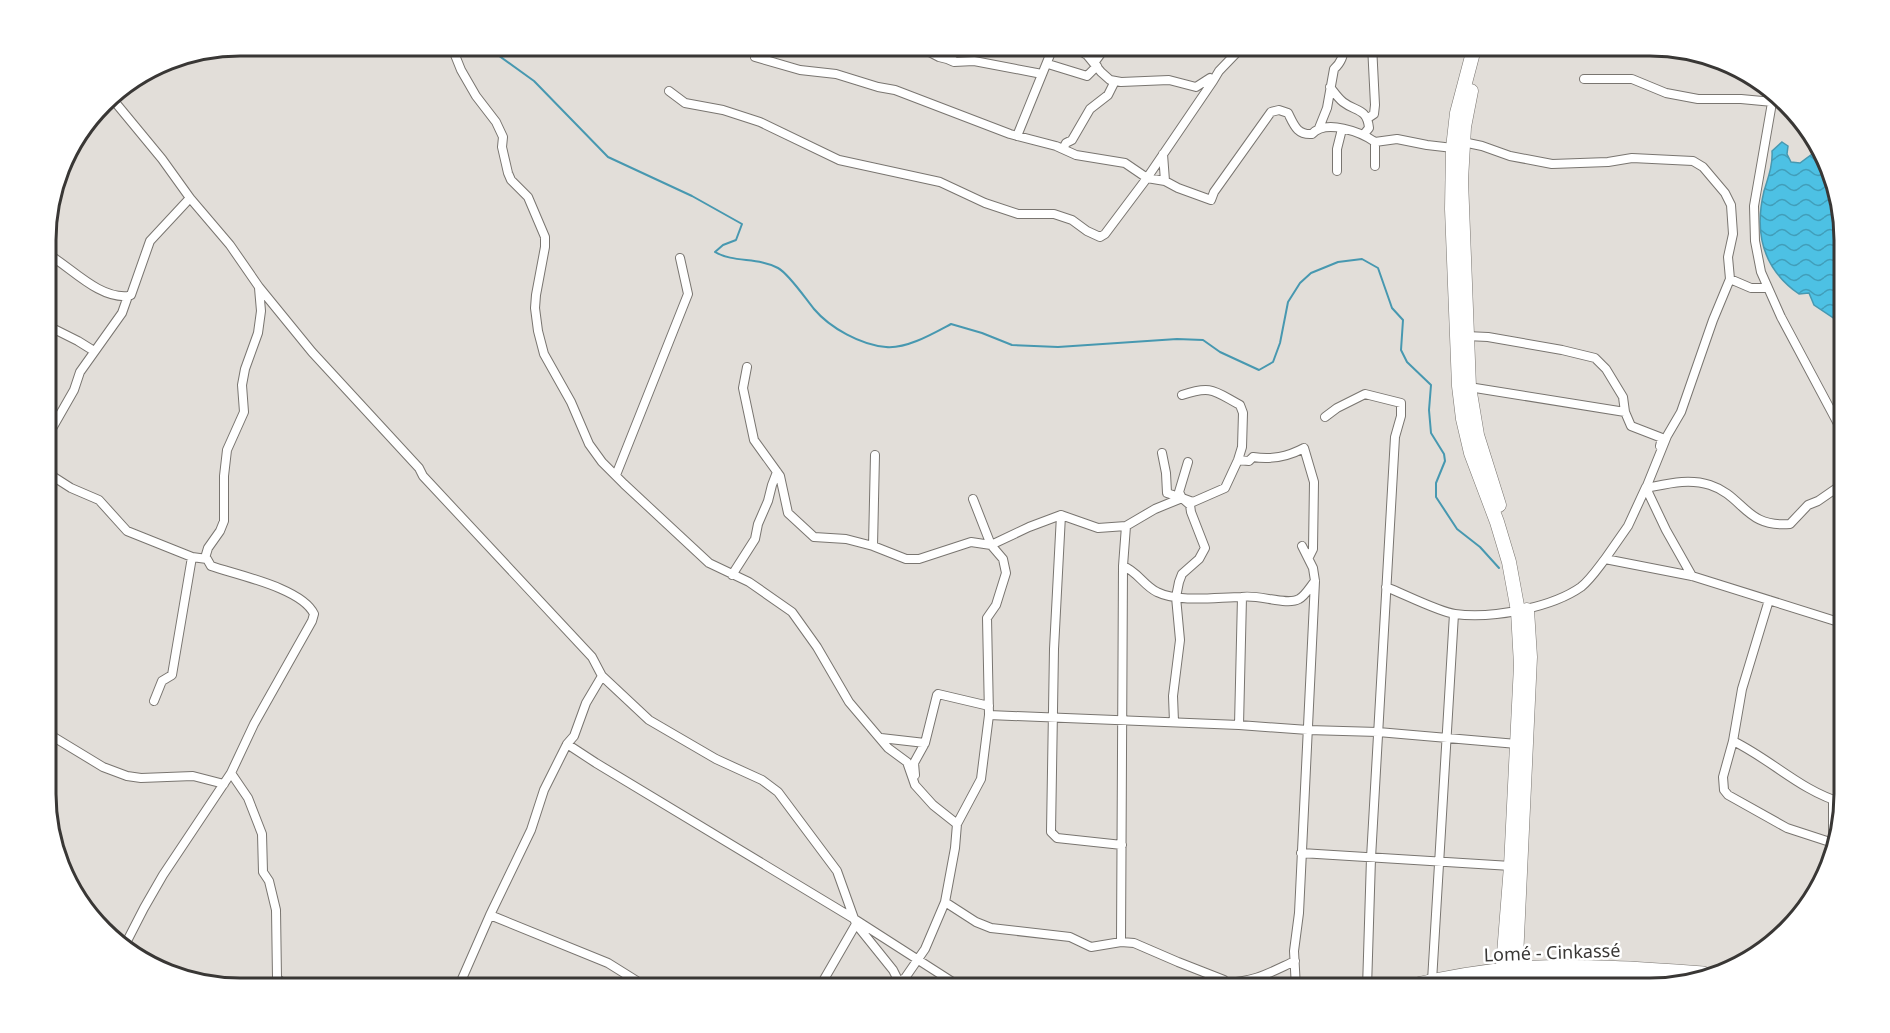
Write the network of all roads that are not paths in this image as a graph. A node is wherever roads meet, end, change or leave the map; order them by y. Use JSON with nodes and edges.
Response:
{"nodes":[{"id":1,"x":455,"y":56,"type":"edge"},
{"id":2,"x":937,"y":56,"type":"edge"},
{"id":3,"x":951,"y":56,"type":"edge"},
{"id":4,"x":1051,"y":56,"type":"edge"},
{"id":5,"x":1088,"y":56,"type":"edge"},
{"id":6,"x":1101,"y":56,"type":"edge"},
{"id":7,"x":1233,"y":56,"type":"edge"},
{"id":8,"x":1343,"y":56,"type":"edge"},
{"id":9,"x":1373,"y":56,"type":"edge"},
{"id":10,"x":1472,"y":56,"type":"edge"},
{"id":11,"x":1482,"y":56,"type":"edge"},
{"id":12,"x":754,"y":57,"type":"dead end"},
{"id":13,"x":947,"y":59,"type":"junction"},
{"id":14,"x":1048,"y":64,"type":"junction"},
{"id":15,"x":1096,"y":65,"type":"junction"},
{"id":16,"x":1042,"y":74,"type":"junction"},
{"id":17,"x":1584,"y":79,"type":"dead end"},
{"id":18,"x":1115,"y":81,"type":"junction"},
{"id":19,"x":1213,"y":81,"type":"junction"},
{"id":20,"x":1330,"y":87,"type":"junction"},
{"id":21,"x":669,"y":91,"type":"dead end"},
{"id":22,"x":1771,"y":100,"type":"edge"},
{"id":23,"x":1773,"y":102,"type":"edge"},
{"id":24,"x":116,"y":103,"type":"edge"},
{"id":25,"x":1368,"y":118,"type":"junction"},
{"id":26,"x":1319,"y":128,"type":"junction"},
{"id":27,"x":1342,"y":129,"type":"junction"},
{"id":28,"x":1364,"y":134,"type":"junction"},
{"id":29,"x":1017,"y":136,"type":"junction"},
{"id":30,"x":1375,"y":142,"type":"junction"},
{"id":31,"x":1458,"y":145,"type":"junction"},
{"id":32,"x":1063,"y":149,"type":"junction"},
{"id":33,"x":1163,"y":153,"type":"junction"},
{"id":34,"x":1376,"y":166,"type":"dead end"},
{"id":35,"x":1337,"y":171,"type":"dead end"},
{"id":36,"x":1147,"y":178,"type":"junction"},
{"id":37,"x":1165,"y":182,"type":"junction"},
{"id":38,"x":190,"y":198,"type":"junction"},
{"id":39,"x":56,"y":258,"type":"edge"},
{"id":40,"x":680,"y":258,"type":"dead end"},
{"id":41,"x":1730,"y":279,"type":"junction"},
{"id":42,"x":259,"y":287,"type":"junction"},
{"id":43,"x":1768,"y":288,"type":"junction"},
{"id":44,"x":128,"y":296,"type":"junction"},
{"id":45,"x":56,"y":330,"type":"edge"},
{"id":46,"x":1466,"y":336,"type":"junction"},
{"id":47,"x":94,"y":351,"type":"junction"},
{"id":48,"x":747,"y":367,"type":"dead end"},
{"id":49,"x":1469,"y":387,"type":"junction"},
{"id":50,"x":1182,"y":395,"type":"dead end"},
{"id":51,"x":1625,"y":412,"type":"junction"},
{"id":52,"x":1325,"y":417,"type":"dead end"},
{"id":53,"x":1834,"y":417,"type":"edge"},
{"id":54,"x":57,"y":419,"type":"edge"},
{"id":55,"x":1162,"y":453,"type":"dead end"},
{"id":56,"x":875,"y":455,"type":"dead end"},
{"id":57,"x":1238,"y":460,"type":"junction"},
{"id":58,"x":1188,"y":462,"type":"dead end"},
{"id":59,"x":777,"y":471,"type":"junction"},
{"id":60,"x":616,"y":475,"type":"junction"},
{"id":61,"x":56,"y":478,"type":"edge"},
{"id":62,"x":1646,"y":488,"type":"junction"},
{"id":63,"x":1834,"y":490,"type":"edge"},
{"id":64,"x":1182,"y":498,"type":"junction"},
{"id":65,"x":973,"y":499,"type":"dead end"},
{"id":66,"x":1061,"y":515,"type":"junction"},
{"id":67,"x":1126,"y":526,"type":"junction"},
{"id":68,"x":873,"y":546,"type":"junction"},
{"id":69,"x":1302,"y":546,"type":"dead end"},
{"id":70,"x":994,"y":549,"type":"junction"},
{"id":71,"x":1309,"y":556,"type":"junction"},
{"id":72,"x":192,"y":557,"type":"junction"},
{"id":73,"x":207,"y":559,"type":"junction"},
{"id":74,"x":1605,"y":559,"type":"junction"},
{"id":75,"x":1123,"y":566,"type":"junction"},
{"id":76,"x":732,"y":575,"type":"junction"},
{"id":77,"x":1692,"y":576,"type":"junction"},
{"id":78,"x":1315,"y":581,"type":"junction"},
{"id":79,"x":1386,"y":586,"type":"junction"},
{"id":80,"x":1176,"y":597,"type":"junction"},
{"id":81,"x":1242,"y":597,"type":"junction"},
{"id":82,"x":1769,"y":600,"type":"junction"},
{"id":83,"x":1522,"y":611,"type":"junction"},
{"id":84,"x":1454,"y":614,"type":"junction"},
{"id":85,"x":1834,"y":621,"type":"edge"},
{"id":86,"x":602,"y":676,"type":"junction"},
{"id":87,"x":154,"y":701,"type":"dead end"},
{"id":88,"x":989,"y":710,"type":"junction"},
{"id":89,"x":1053,"y":718,"type":"junction"},
{"id":90,"x":1123,"y":720,"type":"junction"},
{"id":91,"x":1174,"y":722,"type":"junction"},
{"id":92,"x":1239,"y":725,"type":"junction"},
{"id":93,"x":1308,"y":730,"type":"junction"},
{"id":94,"x":1378,"y":732,"type":"junction"},
{"id":95,"x":55,"y":738,"type":"edge"},
{"id":96,"x":881,"y":738,"type":"junction"},
{"id":97,"x":1447,"y":738,"type":"junction"},
{"id":98,"x":1733,"y":741,"type":"junction"},
{"id":99,"x":925,"y":743,"type":"junction"},
{"id":100,"x":567,"y":744,"type":"junction"},
{"id":101,"x":1517,"y":744,"type":"junction"},
{"id":102,"x":231,"y":773,"type":"junction"},
{"id":103,"x":224,"y":784,"type":"junction"},
{"id":104,"x":915,"y":785,"type":"junction"},
{"id":105,"x":1833,"y":800,"type":"joint"},
{"id":106,"x":1833,"y":817,"type":"edge"},
{"id":107,"x":957,"y":824,"type":"junction"},
{"id":108,"x":1828,"y":841,"type":"edge"},
{"id":109,"x":1122,"y":845,"type":"junction"},
{"id":110,"x":1301,"y":853,"type":"junction"},
{"id":111,"x":1371,"y":858,"type":"junction"},
{"id":112,"x":1438,"y":862,"type":"junction"},
{"id":113,"x":1511,"y":866,"type":"junction"},
{"id":114,"x":945,"y":902,"type":"junction"},
{"id":115,"x":490,"y":915,"type":"junction"},
{"id":116,"x":856,"y":922,"type":"junction"},
{"id":117,"x":128,"y":939,"type":"edge"},
{"id":118,"x":1121,"y":942,"type":"junction"},
{"id":119,"x":916,"y":959,"type":"junction"},
{"id":120,"x":1295,"y":961,"type":"junction"},
{"id":121,"x":1689,"y":973,"type":"edge"},
{"id":122,"x":1209,"y":977,"type":"edge"},
{"id":123,"x":1262,"y":977,"type":"edge"},
{"id":124,"x":1296,"y":977,"type":"edge"},
{"id":125,"x":1367,"y":977,"type":"edge"},
{"id":126,"x":1432,"y":977,"type":"edge"},
{"id":127,"x":1507,"y":977,"type":"edge"},
{"id":128,"x":1507,"y":977,"type":"edge"},
{"id":129,"x":1524,"y":977,"type":"edge"},
{"id":130,"x":278,"y":978,"type":"edge"},
{"id":131,"x":462,"y":978,"type":"edge"},
{"id":132,"x":632,"y":978,"type":"edge"},
{"id":133,"x":825,"y":978,"type":"edge"},
{"id":134,"x":895,"y":978,"type":"edge"},
{"id":135,"x":905,"y":978,"type":"edge"},
{"id":136,"x":945,"y":978,"type":"edge"}],
"edges":[{"from":1,"to":60,"type":"street"},
{"from":2,"to":13,"type":"street"},
{"from":3,"to":13,"type":"street"},
{"from":4,"to":14,"type":"street"},
{"from":5,"to":15,"type":"street"},
{"from":6,"to":15,"type":"street"},
{"from":7,"to":19,"type":"street"},
{"from":8,"to":20,"type":"street"},
{"from":9,"to":25,"type":"street"},
{"from":10,"to":31,"type":"main road"},
{"from":11,"to":31,"type":"main road"},
{"from":12,"to":29,"type":"street"},
{"from":13,"to":16,"type":"street"},
{"from":14,"to":15,"type":"street"},
{"from":14,"to":16,"type":"street"},
{"from":15,"to":18,"type":"street"},
{"from":16,"to":29,"type":"street"},
{"from":17,"to":22,"type":"street"},
{"from":18,"to":19,"type":"street"},
{"from":18,"to":32,"type":"street"},
{"from":19,"to":33,"type":"street"},
{"from":20,"to":25,"type":"street"},
{"from":20,"to":26,"type":"street"},
{"from":21,"to":36,"type":"street"},
{"from":23,"to":43,"type":"street"},
{"from":24,"to":38,"type":"street"},
{"from":25,"to":28,"type":"street"},
{"from":26,"to":27,"type":"street"},
{"from":26,"to":37,"type":"street"},
{"from":27,"to":28,"type":"street"},
{"from":27,"to":35,"type":"street"},
{"from":28,"to":30,"type":"street"},
{"from":29,"to":32,"type":"street"},
{"from":30,"to":31,"type":"street"},
{"from":30,"to":34,"type":"street"},
{"from":31,"to":41,"type":"street"},
{"from":31,"to":46,"type":"main road"},
{"from":31,"to":83,"type":"main road"},
{"from":32,"to":36,"type":"street"},
{"from":33,"to":36,"type":"street"},
{"from":33,"to":37,"type":"street"},
{"from":36,"to":37,"type":"street"},
{"from":38,"to":42,"type":"street"},
{"from":38,"to":44,"type":"street"},
{"from":39,"to":44,"type":"street"},
{"from":40,"to":60,"type":"street"},
{"from":41,"to":43,"type":"street"},
{"from":41,"to":62,"type":"street"},
{"from":42,"to":73,"type":"street"},
{"from":42,"to":86,"type":"street"},
{"from":43,"to":53,"type":"street"},
{"from":44,"to":47,"type":"street"},
{"from":45,"to":47,"type":"street"},
{"from":46,"to":49,"type":"main road"},
{"from":46,"to":51,"type":"street"},
{"from":47,"to":54,"type":"street"},
{"from":48,"to":59,"type":"street"},
{"from":49,"to":51,"type":"street"},
{"from":49,"to":83,"type":"main road"},
{"from":50,"to":57,"type":"street"},
{"from":51,"to":62,"type":"street"},
{"from":52,"to":79,"type":"street"},
{"from":55,"to":64,"type":"street"},
{"from":56,"to":68,"type":"street"},
{"from":57,"to":64,"type":"street"},
{"from":57,"to":71,"type":"street"},
{"from":58,"to":64,"type":"street"},
{"from":59,"to":68,"type":"street"},
{"from":59,"to":76,"type":"street"},
{"from":60,"to":76,"type":"street"},
{"from":61,"to":72,"type":"street"},
{"from":62,"to":63,"type":"street"},
{"from":62,"to":74,"type":"street"},
{"from":62,"to":77,"type":"street"},
{"from":64,"to":67,"type":"street"},
{"from":64,"to":80,"type":"street"},
{"from":65,"to":70,"type":"street"},
{"from":66,"to":67,"type":"street"},
{"from":66,"to":70,"type":"street"},
{"from":66,"to":89,"type":"street"},
{"from":67,"to":75,"type":"street"},
{"from":68,"to":70,"type":"street"},
{"from":69,"to":71,"type":"street"},
{"from":70,"to":88,"type":"street"},
{"from":71,"to":78,"type":"street"},
{"from":72,"to":73,"type":"street"},
{"from":72,"to":87,"type":"street"},
{"from":73,"to":102,"type":"street"},
{"from":74,"to":77,"type":"street"},
{"from":74,"to":83,"type":"street"},
{"from":75,"to":80,"type":"street"},
{"from":75,"to":90,"type":"street"},
{"from":76,"to":96,"type":"street"},
{"from":77,"to":82,"type":"street"},
{"from":78,"to":81,"type":"street"},
{"from":78,"to":93,"type":"street"},
{"from":79,"to":84,"type":"street"},
{"from":79,"to":94,"type":"street"},
{"from":80,"to":81,"type":"street"},
{"from":80,"to":91,"type":"street"},
{"from":81,"to":92,"type":"street"},
{"from":82,"to":85,"type":"street"},
{"from":82,"to":98,"type":"street"},
{"from":83,"to":84,"type":"street"},
{"from":83,"to":101,"type":"main road"},
{"from":83,"to":127,"type":"main road"},
{"from":84,"to":97,"type":"street"},
{"from":86,"to":100,"type":"street"},
{"from":86,"to":116,"type":"street"},
{"from":88,"to":89,"type":"street"},
{"from":88,"to":99,"type":"street"},
{"from":88,"to":107,"type":"street"},
{"from":89,"to":90,"type":"street"},
{"from":89,"to":109,"type":"street"},
{"from":90,"to":91,"type":"street"},
{"from":90,"to":109,"type":"street"},
{"from":91,"to":92,"type":"street"},
{"from":92,"to":93,"type":"street"},
{"from":93,"to":94,"type":"street"},
{"from":93,"to":110,"type":"street"},
{"from":94,"to":97,"type":"street"},
{"from":94,"to":111,"type":"street"},
{"from":95,"to":103,"type":"street"},
{"from":96,"to":99,"type":"street"},
{"from":96,"to":104,"type":"street"},
{"from":97,"to":101,"type":"street"},
{"from":97,"to":112,"type":"street"},
{"from":98,"to":105,"type":"street"},
{"from":98,"to":108,"type":"street"},
{"from":99,"to":104,"type":"street"},
{"from":100,"to":115,"type":"street"},
{"from":100,"to":116,"type":"street"},
{"from":101,"to":113,"type":"main road"},
{"from":102,"to":103,"type":"street"},
{"from":102,"to":130,"type":"street"},
{"from":103,"to":117,"type":"street"},
{"from":104,"to":107,"type":"street"},
{"from":105,"to":106,"type":"street"},
{"from":107,"to":114,"type":"street"},
{"from":109,"to":118,"type":"street"},
{"from":110,"to":111,"type":"street"},
{"from":110,"to":120,"type":"street"},
{"from":111,"to":112,"type":"street"},
{"from":111,"to":125,"type":"street"},
{"from":112,"to":113,"type":"street"},
{"from":112,"to":126,"type":"street"},
{"from":113,"to":128,"type":"main road"},
{"from":114,"to":118,"type":"street"},
{"from":114,"to":119,"type":"street"},
{"from":115,"to":131,"type":"street"},
{"from":115,"to":132,"type":"street"},
{"from":116,"to":119,"type":"street"},
{"from":116,"to":133,"type":"street"},
{"from":116,"to":134,"type":"street"},
{"from":118,"to":122,"type":"street"},
{"from":119,"to":135,"type":"street"},
{"from":119,"to":136,"type":"street"},
{"from":120,"to":123,"type":"street"},
{"from":120,"to":124,"type":"street"},
{"from":121,"to":129,"type":"highway","name":"Lomé - Cinkassé"}]}
